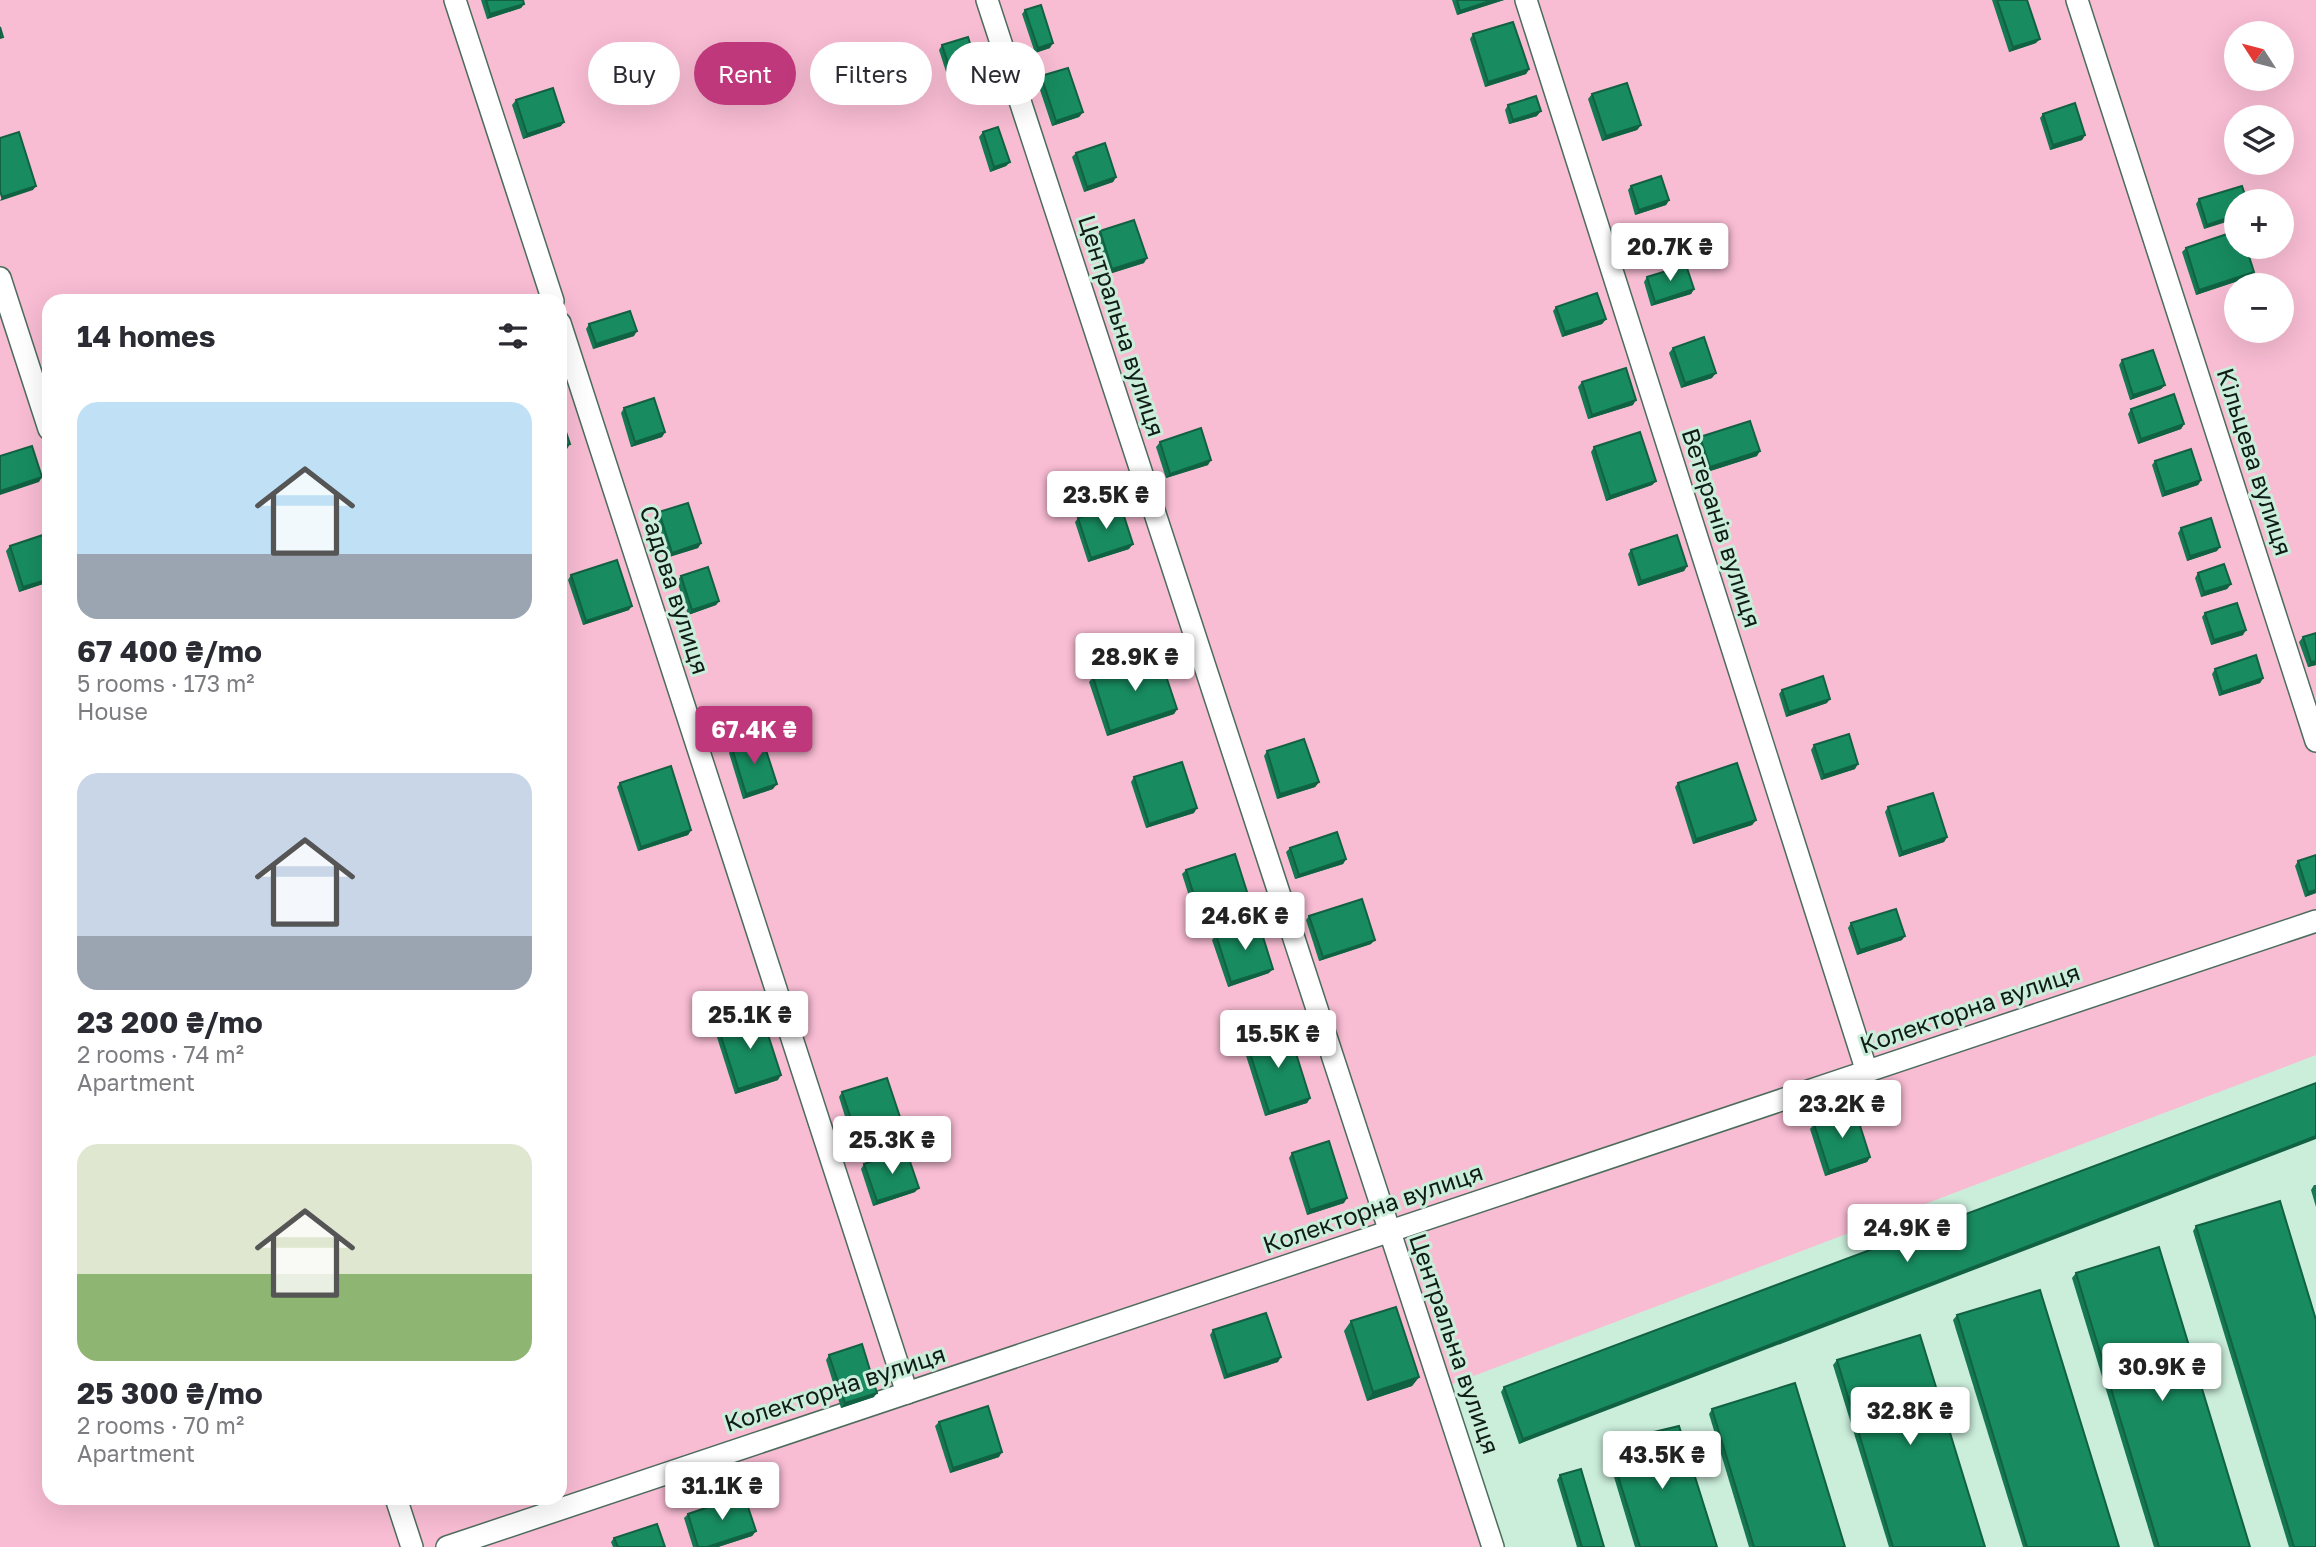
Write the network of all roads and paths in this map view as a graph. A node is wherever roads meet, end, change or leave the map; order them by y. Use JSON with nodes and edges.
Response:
{"nodes":[{"id":1,"x":455,"y":0,"type":"edge"},
{"id":2,"x":987,"y":0,"type":"edge"},
{"id":3,"x":1526,"y":0,"type":"edge"},
{"id":4,"x":2077,"y":0,"type":"edge"},
{"id":5,"x":0,"y":278,"type":"edge"},
{"id":6,"x":551,"y":294,"type":"edge"},
{"id":7,"x":567,"y":345,"type":"edge"},
{"id":8,"x":42,"y":407,"type":"edge"},
{"id":9,"x":2316,"y":741,"type":"edge"},
{"id":10,"x":2316,"y":921,"type":"edge"},
{"id":11,"x":1867,"y":1072,"type":"junction"},
{"id":12,"x":1388,"y":1232,"type":"junction"},
{"id":13,"x":907,"y":1393,"type":"junction"},
{"id":14,"x":398,"y":1505,"type":"edge"},
{"id":15,"x":412,"y":1547,"type":"edge"},
{"id":16,"x":447,"y":1547,"type":"edge"},
{"id":17,"x":1493,"y":1547,"type":"edge"}],
"edges":[{"from":1,"to":6,"type":"lane"},
{"from":2,"to":12,"type":"lane","name":"Центральна вулиця"},
{"from":3,"to":11,"type":"lane","name":"Ветеранів вулиця"},
{"from":4,"to":9,"type":"lane","name":"Кільцева вулиця"},
{"from":5,"to":8,"type":"lane"},
{"from":7,"to":13,"type":"lane","name":"Садова вулиця"},
{"from":10,"to":11,"type":"lane","name":"Колекторна вулиця"},
{"from":11,"to":12,"type":"lane","name":"Колекторна вулиця"},
{"from":12,"to":13,"type":"lane","name":"Колекторна вулиця"},
{"from":12,"to":17,"type":"lane","name":"Центральна вулиця"},
{"from":13,"to":16,"type":"lane","name":"Колекторна вулиця"},
{"from":14,"to":15,"type":"lane"}]}
